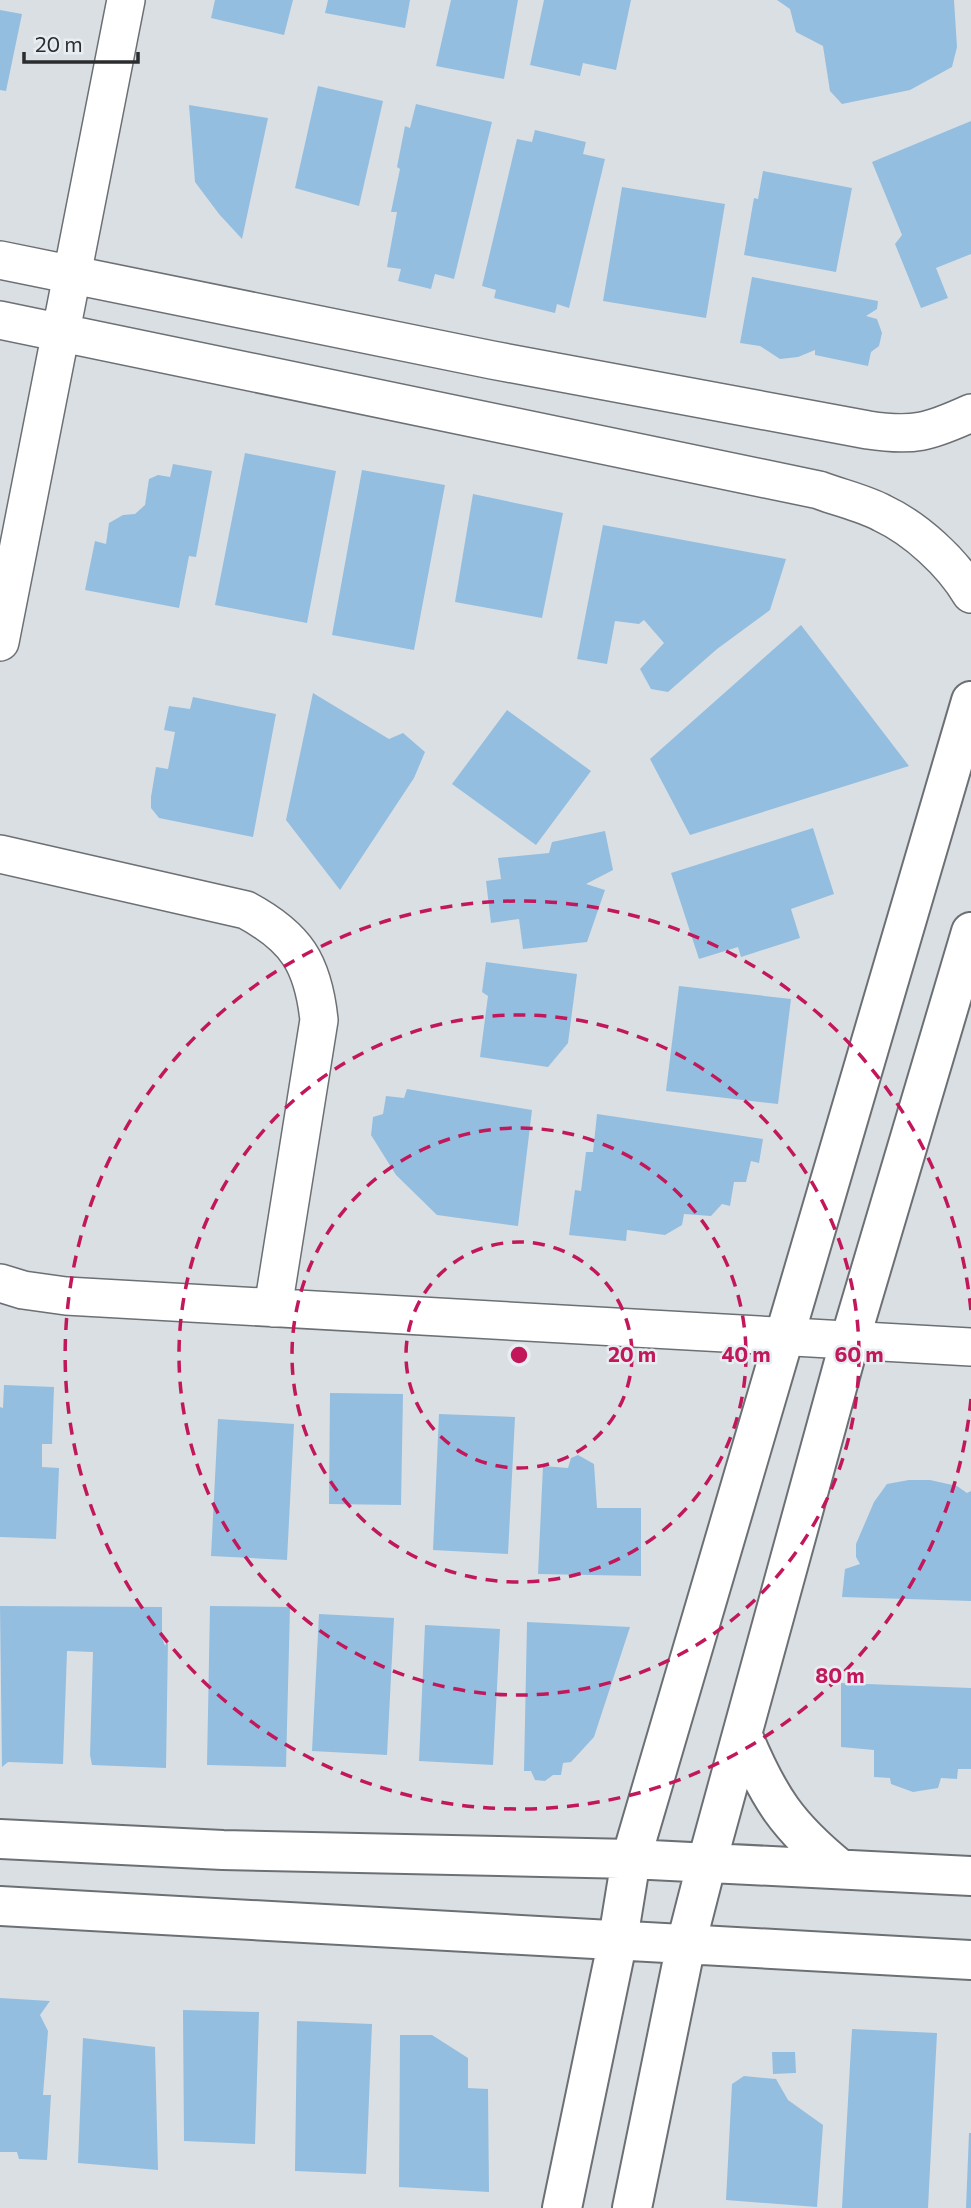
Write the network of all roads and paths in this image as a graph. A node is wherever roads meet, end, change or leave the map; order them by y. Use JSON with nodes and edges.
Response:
{"nodes":[{"id":1,"x":126,"y":0,"type":"edge"},
{"id":2,"x":0,"y":260,"type":"edge"},
{"id":3,"x":72,"y":274,"type":"junction"},
{"id":4,"x":0,"y":320,"type":"edge"},
{"id":5,"x":60,"y":331,"type":"junction"},
{"id":6,"x":492,"y":360,"type":"junction"},
{"id":7,"x":971,"y":413,"type":"edge"},
{"id":8,"x":481,"y":419,"type":"junction"},
{"id":9,"x":971,"y":594,"type":"edge"},
{"id":10,"x":0,"y":642,"type":"edge"},
{"id":11,"x":971,"y":701,"type":"edge"},
{"id":12,"x":0,"y":854,"type":"edge"},
{"id":13,"x":971,"y":932,"type":"edge"},
{"id":14,"x":0,"y":1283,"type":"edge"},
{"id":15,"x":273,"y":1308,"type":"junction"},
{"id":16,"x":784,"y":1336,"type":"junction"},
{"id":17,"x":850,"y":1340,"type":"junction"},
{"id":18,"x":971,"y":1346,"type":"edge"},
{"id":19,"x":743,"y":1736,"type":"junction"},
{"id":20,"x":0,"y":1839,"type":"edge"},
{"id":21,"x":631,"y":1859,"type":"junction"},
{"id":22,"x":707,"y":1862,"type":"junction"},
{"id":23,"x":840,"y":1869,"type":"junction"},
{"id":24,"x":971,"y":1876,"type":"edge"},
{"id":25,"x":0,"y":1906,"type":"edge"},
{"id":26,"x":618,"y":1939,"type":"junction"},
{"id":27,"x":686,"y":1944,"type":"junction"},
{"id":28,"x":971,"y":1960,"type":"edge"},
{"id":29,"x":562,"y":2208,"type":"edge"},
{"id":30,"x":632,"y":2208,"type":"edge"}],
"edges":[{"from":1,"to":3,"type":"street"},
{"from":2,"to":3,"type":"street"},
{"from":3,"to":5,"type":"street"},
{"from":3,"to":6,"type":"street"},
{"from":4,"to":5,"type":"street"},
{"from":5,"to":8,"type":"street"},
{"from":5,"to":10,"type":"street"},
{"from":6,"to":7,"type":"street"},
{"from":6,"to":8,"type":"street"},
{"from":8,"to":9,"type":"street"},
{"from":11,"to":16,"type":"street"},
{"from":12,"to":15,"type":"street"},
{"from":13,"to":17,"type":"street"},
{"from":14,"to":15,"type":"street"},
{"from":15,"to":16,"type":"street"},
{"from":16,"to":17,"type":"street"},
{"from":16,"to":21,"type":"street"},
{"from":17,"to":18,"type":"street"},
{"from":17,"to":19,"type":"street"},
{"from":19,"to":22,"type":"street"},
{"from":19,"to":23,"type":"street"},
{"from":20,"to":21,"type":"street"},
{"from":21,"to":22,"type":"street"},
{"from":21,"to":26,"type":"street"},
{"from":22,"to":23,"type":"street"},
{"from":22,"to":27,"type":"street"},
{"from":23,"to":24,"type":"street"},
{"from":25,"to":26,"type":"street"},
{"from":26,"to":27,"type":"street"},
{"from":26,"to":29,"type":"street"},
{"from":27,"to":28,"type":"street"},
{"from":27,"to":30,"type":"street"}]}
